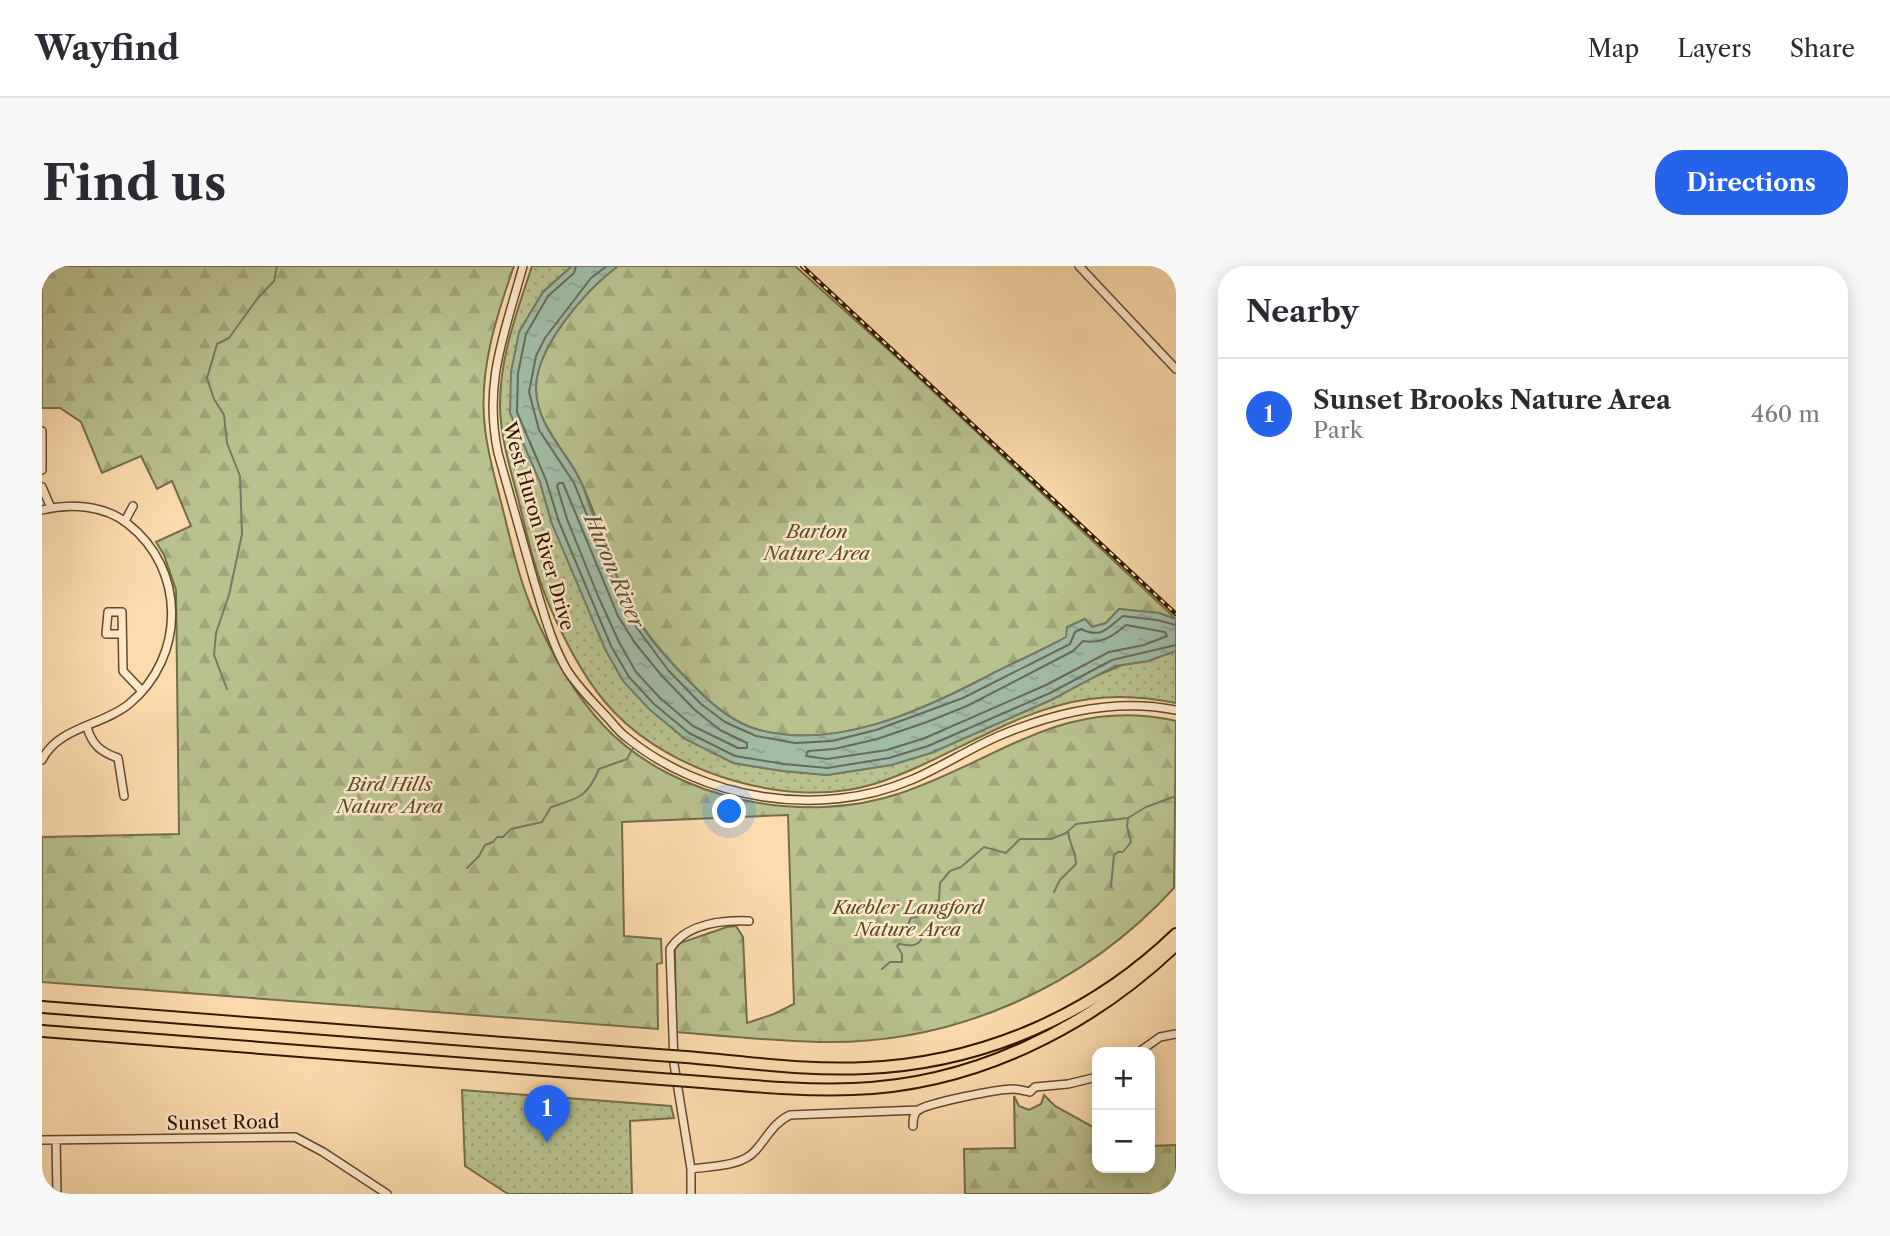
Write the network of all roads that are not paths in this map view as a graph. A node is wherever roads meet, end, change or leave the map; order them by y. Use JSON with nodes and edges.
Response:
{"nodes":[{"id":1,"x":523,"y":266,"type":"edge"},
{"id":2,"x":1079,"y":266,"type":"edge"},
{"id":3,"x":1176,"y":369,"type":"edge"},
{"id":4,"x":42,"y":431,"type":"edge"},
{"id":5,"x":42,"y":470,"type":"edge"},
{"id":6,"x":42,"y":487,"type":"edge"},
{"id":7,"x":133,"y":506,"type":"dead end"},
{"id":8,"x":51,"y":508,"type":"junction"},
{"id":9,"x":42,"y":510,"type":"edge"},
{"id":10,"x":125,"y":521,"type":"junction"},
{"id":11,"x":122,"y":634,"type":"junction"},
{"id":12,"x":142,"y":691,"type":"junction"},
{"id":13,"x":1176,"y":710,"type":"edge"},
{"id":14,"x":87,"y":727,"type":"junction"},
{"id":15,"x":43,"y":754,"type":"edge"},
{"id":16,"x":124,"y":796,"type":"dead end"},
{"id":17,"x":749,"y":920,"type":"dead end"},
{"id":18,"x":1176,"y":934,"type":"edge"},
{"id":19,"x":1176,"y":946,"type":"edge"},
{"id":20,"x":42,"y":1007,"type":"edge"},
{"id":21,"x":42,"y":1031,"type":"edge"},
{"id":22,"x":1176,"y":1034,"type":"edge"},
{"id":23,"x":1146,"y":1047,"type":"edge"},
{"id":24,"x":1092,"y":1078,"type":"edge"},
{"id":25,"x":919,"y":1110,"type":"junction"},
{"id":26,"x":913,"y":1126,"type":"dead end"},
{"id":27,"x":42,"y":1140,"type":"edge"},
{"id":28,"x":56,"y":1140,"type":"junction"},
{"id":29,"x":691,"y":1169,"type":"junction"},
{"id":30,"x":57,"y":1194,"type":"edge"},
{"id":31,"x":387,"y":1194,"type":"edge"},
{"id":32,"x":691,"y":1194,"type":"edge"}],
"edges":[{"from":1,"to":13,"type":"street","name":"West Huron River Drive"},
{"from":2,"to":3,"type":"street"},
{"from":4,"to":5,"type":"street"},
{"from":6,"to":8,"type":"street"},
{"from":7,"to":10,"type":"street"},
{"from":8,"to":9,"type":"street"},
{"from":8,"to":10,"type":"street"},
{"from":10,"to":12,"type":"street"},
{"from":11,"to":11,"type":"street"},
{"from":11,"to":12,"type":"street"},
{"from":12,"to":14,"type":"street"},
{"from":14,"to":15,"type":"street"},
{"from":14,"to":16,"type":"street"},
{"from":17,"to":29,"type":"street"},
{"from":18,"to":20,"type":"highway","bridge":true},
{"from":19,"to":21,"type":"highway","bridge":true},
{"from":22,"to":23,"type":"street"},
{"from":24,"to":25,"type":"street"},
{"from":25,"to":26,"type":"street"},
{"from":25,"to":29,"type":"street"},
{"from":27,"to":28,"type":"street","name":"Sunset Road"},
{"from":28,"to":30,"type":"street"},
{"from":28,"to":31,"type":"street","name":"Sunset Road"},
{"from":29,"to":32,"type":"street"}]}
